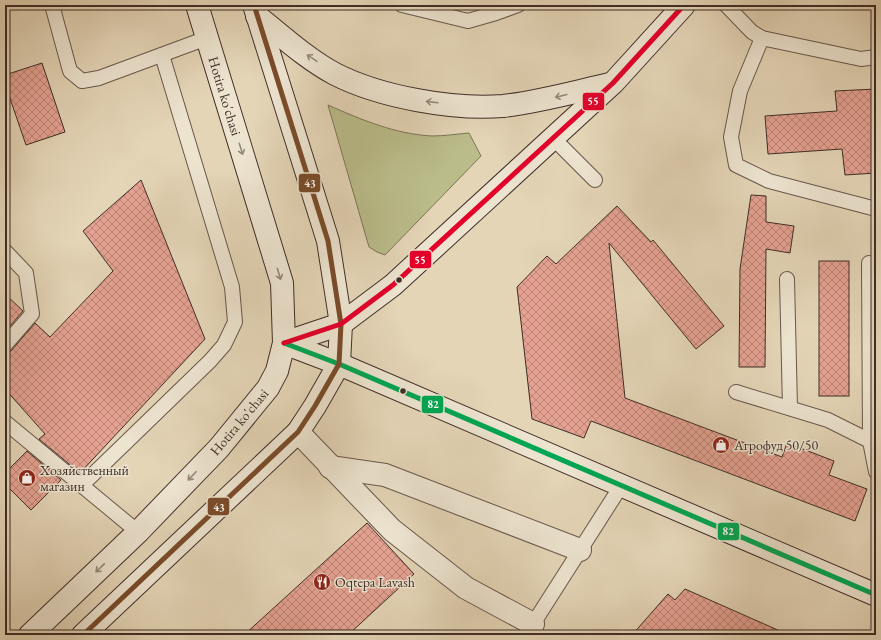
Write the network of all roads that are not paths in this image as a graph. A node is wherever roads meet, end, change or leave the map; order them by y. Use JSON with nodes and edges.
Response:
{"nodes":[{"id":1,"x":52,"y":5,"type":"edge"},
{"id":2,"x":197,"y":5,"type":"edge"},
{"id":3,"x":402,"y":5,"type":"edge"},
{"id":4,"x":518,"y":5,"type":"edge"},
{"id":5,"x":684,"y":5,"type":"edge"},
{"id":6,"x":726,"y":5,"type":"edge"},
{"id":7,"x":256,"y":10,"type":"edge"},
{"id":8,"x":207,"y":38,"type":"junction"},
{"id":9,"x":762,"y":38,"type":"junction"},
{"id":10,"x":162,"y":54,"type":"junction"},
{"id":11,"x":876,"y":57,"type":"edge"},
{"id":12,"x":613,"y":83,"type":"junction"},
{"id":13,"x":553,"y":138,"type":"junction"},
{"id":14,"x":595,"y":180,"type":"dead end"},
{"id":15,"x":876,"y":209,"type":"edge"},
{"id":16,"x":5,"y":251,"type":"edge"},
{"id":17,"x":869,"y":263,"type":"dead end"},
{"id":18,"x":787,"y":278,"type":"dead end"},
{"id":19,"x":341,"y":324,"type":"junction"},
{"id":20,"x":284,"y":343,"type":"junction"},
{"id":21,"x":5,"y":345,"type":"edge"},
{"id":22,"x":338,"y":364,"type":"junction"},
{"id":23,"x":736,"y":392,"type":"dead end"},
{"id":24,"x":790,"y":408,"type":"junction"},
{"id":25,"x":5,"y":422,"type":"edge"},
{"id":26,"x":298,"y":432,"type":"junction"},
{"id":27,"x":870,"y":441,"type":"junction"},
{"id":28,"x":330,"y":467,"type":"junction"},
{"id":29,"x":876,"y":472,"type":"edge"},
{"id":30,"x":82,"y":485,"type":"junction"},
{"id":31,"x":621,"y":486,"type":"junction"},
{"id":32,"x":138,"y":532,"type":"junction"},
{"id":33,"x":580,"y":550,"type":"junction"},
{"id":34,"x":876,"y":595,"type":"edge"},
{"id":35,"x":535,"y":630,"type":"edge"},
{"id":36,"x":30,"y":635,"type":"edge"},
{"id":37,"x":83,"y":635,"type":"edge"}],
"edges":[{"from":1,"to":10,"type":"lane"},
{"from":2,"to":8,"type":"main road","name":"Hotira ko'chasi"},
{"from":3,"to":4,"type":"lane"},
{"from":5,"to":12,"type":"main road"},
{"from":6,"to":9,"type":"lane"},
{"from":12,"to":7,"type":"main road","one_way":true},
{"from":7,"to":19,"type":"main road"},
{"from":8,"to":10,"type":"lane"},
{"from":8,"to":20,"type":"main road","name":"Hotira ko'chasi","one_way":true},
{"from":9,"to":11,"type":"lane"},
{"from":9,"to":15,"type":"lane"},
{"from":10,"to":30,"type":"lane"},
{"from":12,"to":13,"type":"main road"},
{"from":13,"to":14,"type":"lane"},
{"from":13,"to":19,"type":"main road"},
{"from":16,"to":21,"type":"lane"},
{"from":17,"to":27,"type":"lane"},
{"from":18,"to":24,"type":"lane"},
{"from":19,"to":20,"type":"main road"},
{"from":19,"to":22,"type":"main road"},
{"from":20,"to":22,"type":"main road"},
{"from":20,"to":32,"type":"main road","name":"Hotira ko'chasi","one_way":true},
{"from":22,"to":26,"type":"main road"},
{"from":22,"to":31,"type":"main road"},
{"from":23,"to":24,"type":"lane"},
{"from":24,"to":27,"type":"lane"},
{"from":25,"to":30,"type":"lane"},
{"from":26,"to":28,"type":"main road"},
{"from":26,"to":37,"type":"main road"},
{"from":27,"to":29,"type":"lane"},
{"from":28,"to":33,"type":"main road"},
{"from":28,"to":35,"type":"main road"},
{"from":30,"to":32,"type":"lane"},
{"from":31,"to":33,"type":"lane"},
{"from":31,"to":34,"type":"main road"},
{"from":32,"to":36,"type":"main road","name":"Hotira ko'chasi","one_way":true},
{"from":33,"to":35,"type":"lane"}]}
